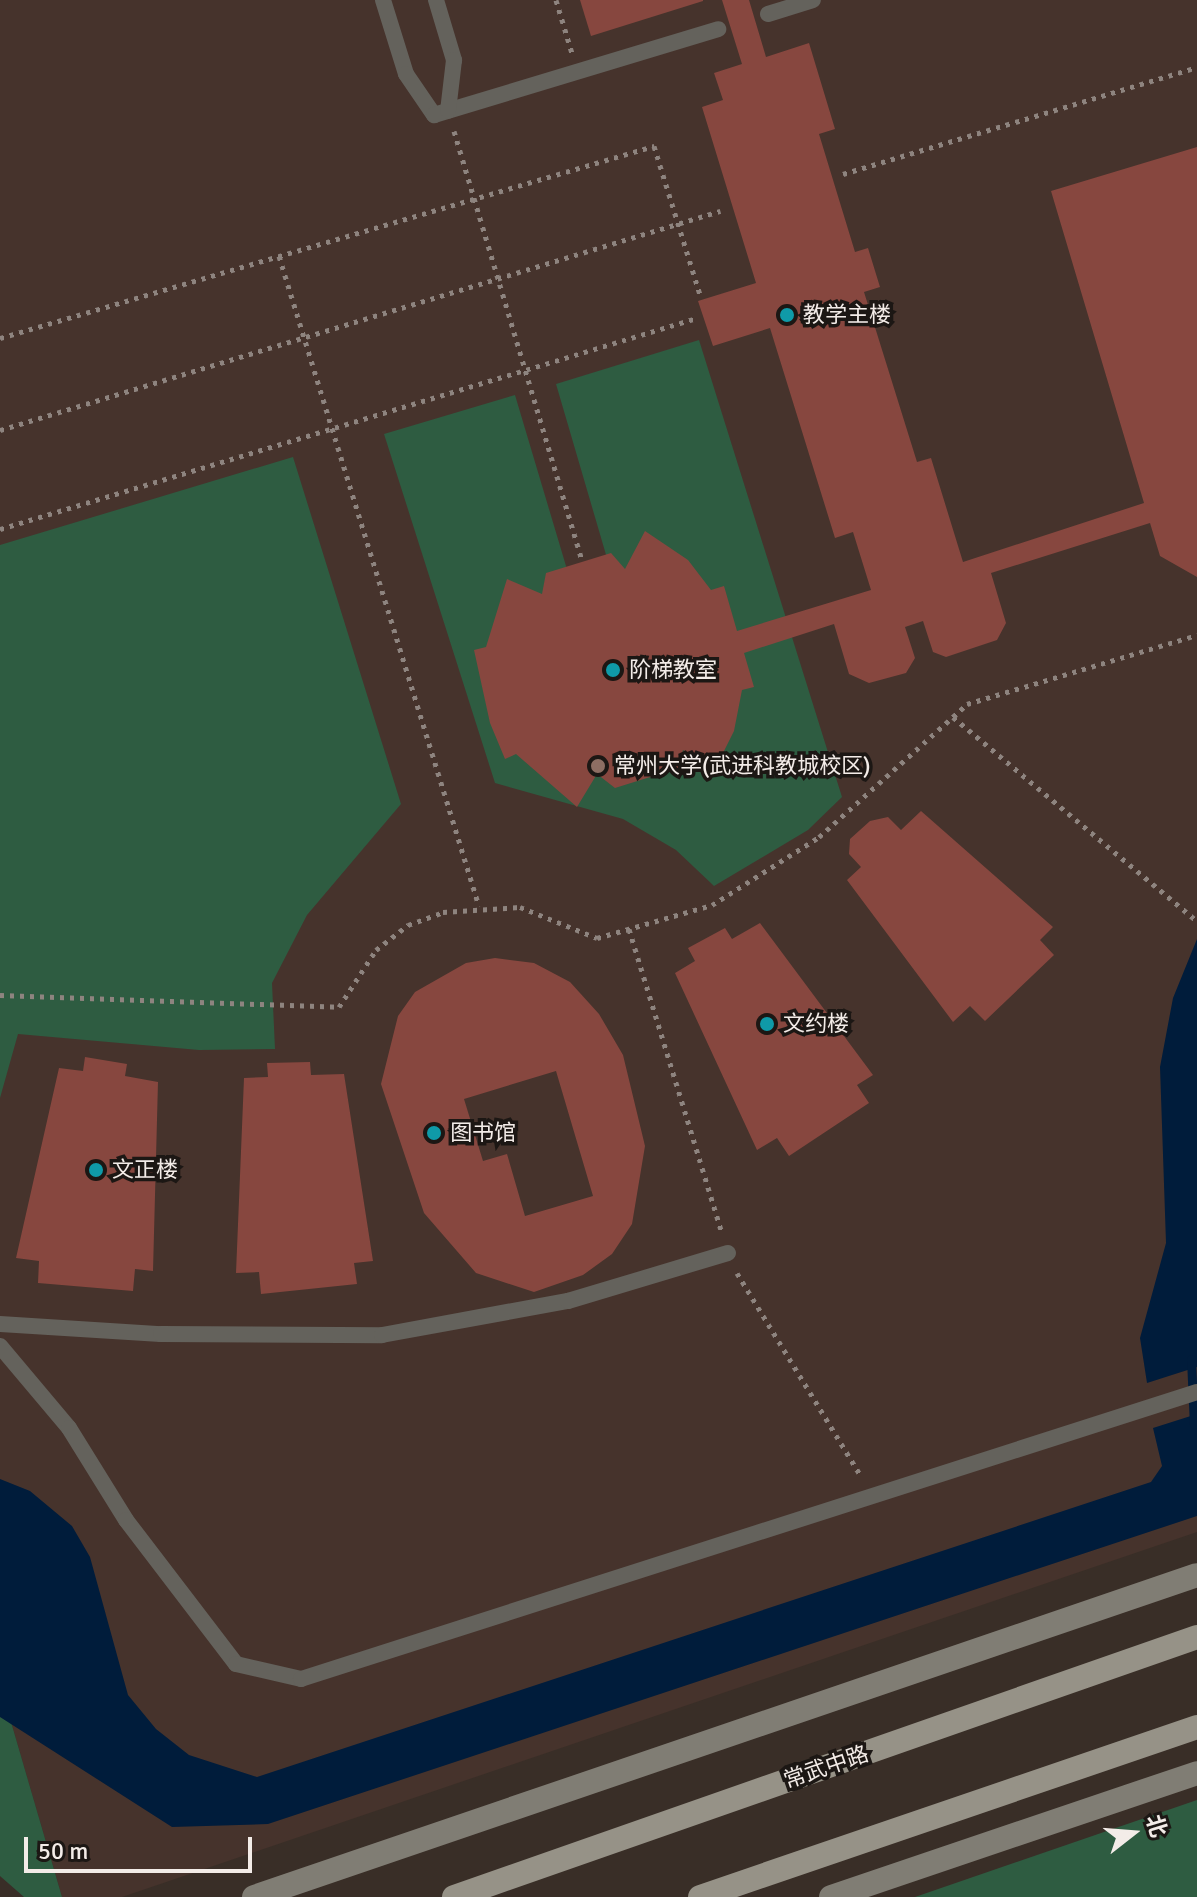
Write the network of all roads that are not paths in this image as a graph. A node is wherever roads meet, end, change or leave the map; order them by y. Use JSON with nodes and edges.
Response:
{"nodes":[{"id":1,"x":383,"y":0,"type":"edge"},
{"id":2,"x":436,"y":0,"type":"edge"},
{"id":3,"x":813,"y":0,"type":"edge"},
{"id":4,"x":768,"y":14,"type":"dead end"},
{"id":5,"x":718,"y":29,"type":"dead end"},
{"id":6,"x":448,"y":111,"type":"junction"},
{"id":7,"x":728,"y":1253,"type":"road end"},
{"id":8,"x":0,"y":1324,"type":"edge"},
{"id":9,"x":0,"y":1346,"type":"edge"},
{"id":10,"x":1197,"y":1392,"type":"edge"},
{"id":11,"x":1197,"y":1575,"type":"edge"},
{"id":12,"x":1197,"y":1637,"type":"edge"},
{"id":13,"x":1197,"y":1727,"type":"edge"},
{"id":14,"x":1197,"y":1773,"type":"edge"},
{"id":15,"x":254,"y":1897,"type":"edge"},
{"id":16,"x":454,"y":1897,"type":"edge"},
{"id":17,"x":700,"y":1897,"type":"edge"},
{"id":18,"x":831,"y":1897,"type":"edge"}],
"edges":[{"from":1,"to":6,"type":"lane"},
{"from":2,"to":6,"type":"lane"},
{"from":3,"to":4,"type":"lane"},
{"from":5,"to":6,"type":"lane"},
{"from":7,"to":8,"type":"lane"},
{"from":9,"to":10,"type":"lane"},
{"from":11,"to":15,"type":"street"},
{"from":12,"to":16,"type":"main road","name":"常武中路"},
{"from":13,"to":17,"type":"main road"},
{"from":14,"to":18,"type":"street"}]}
